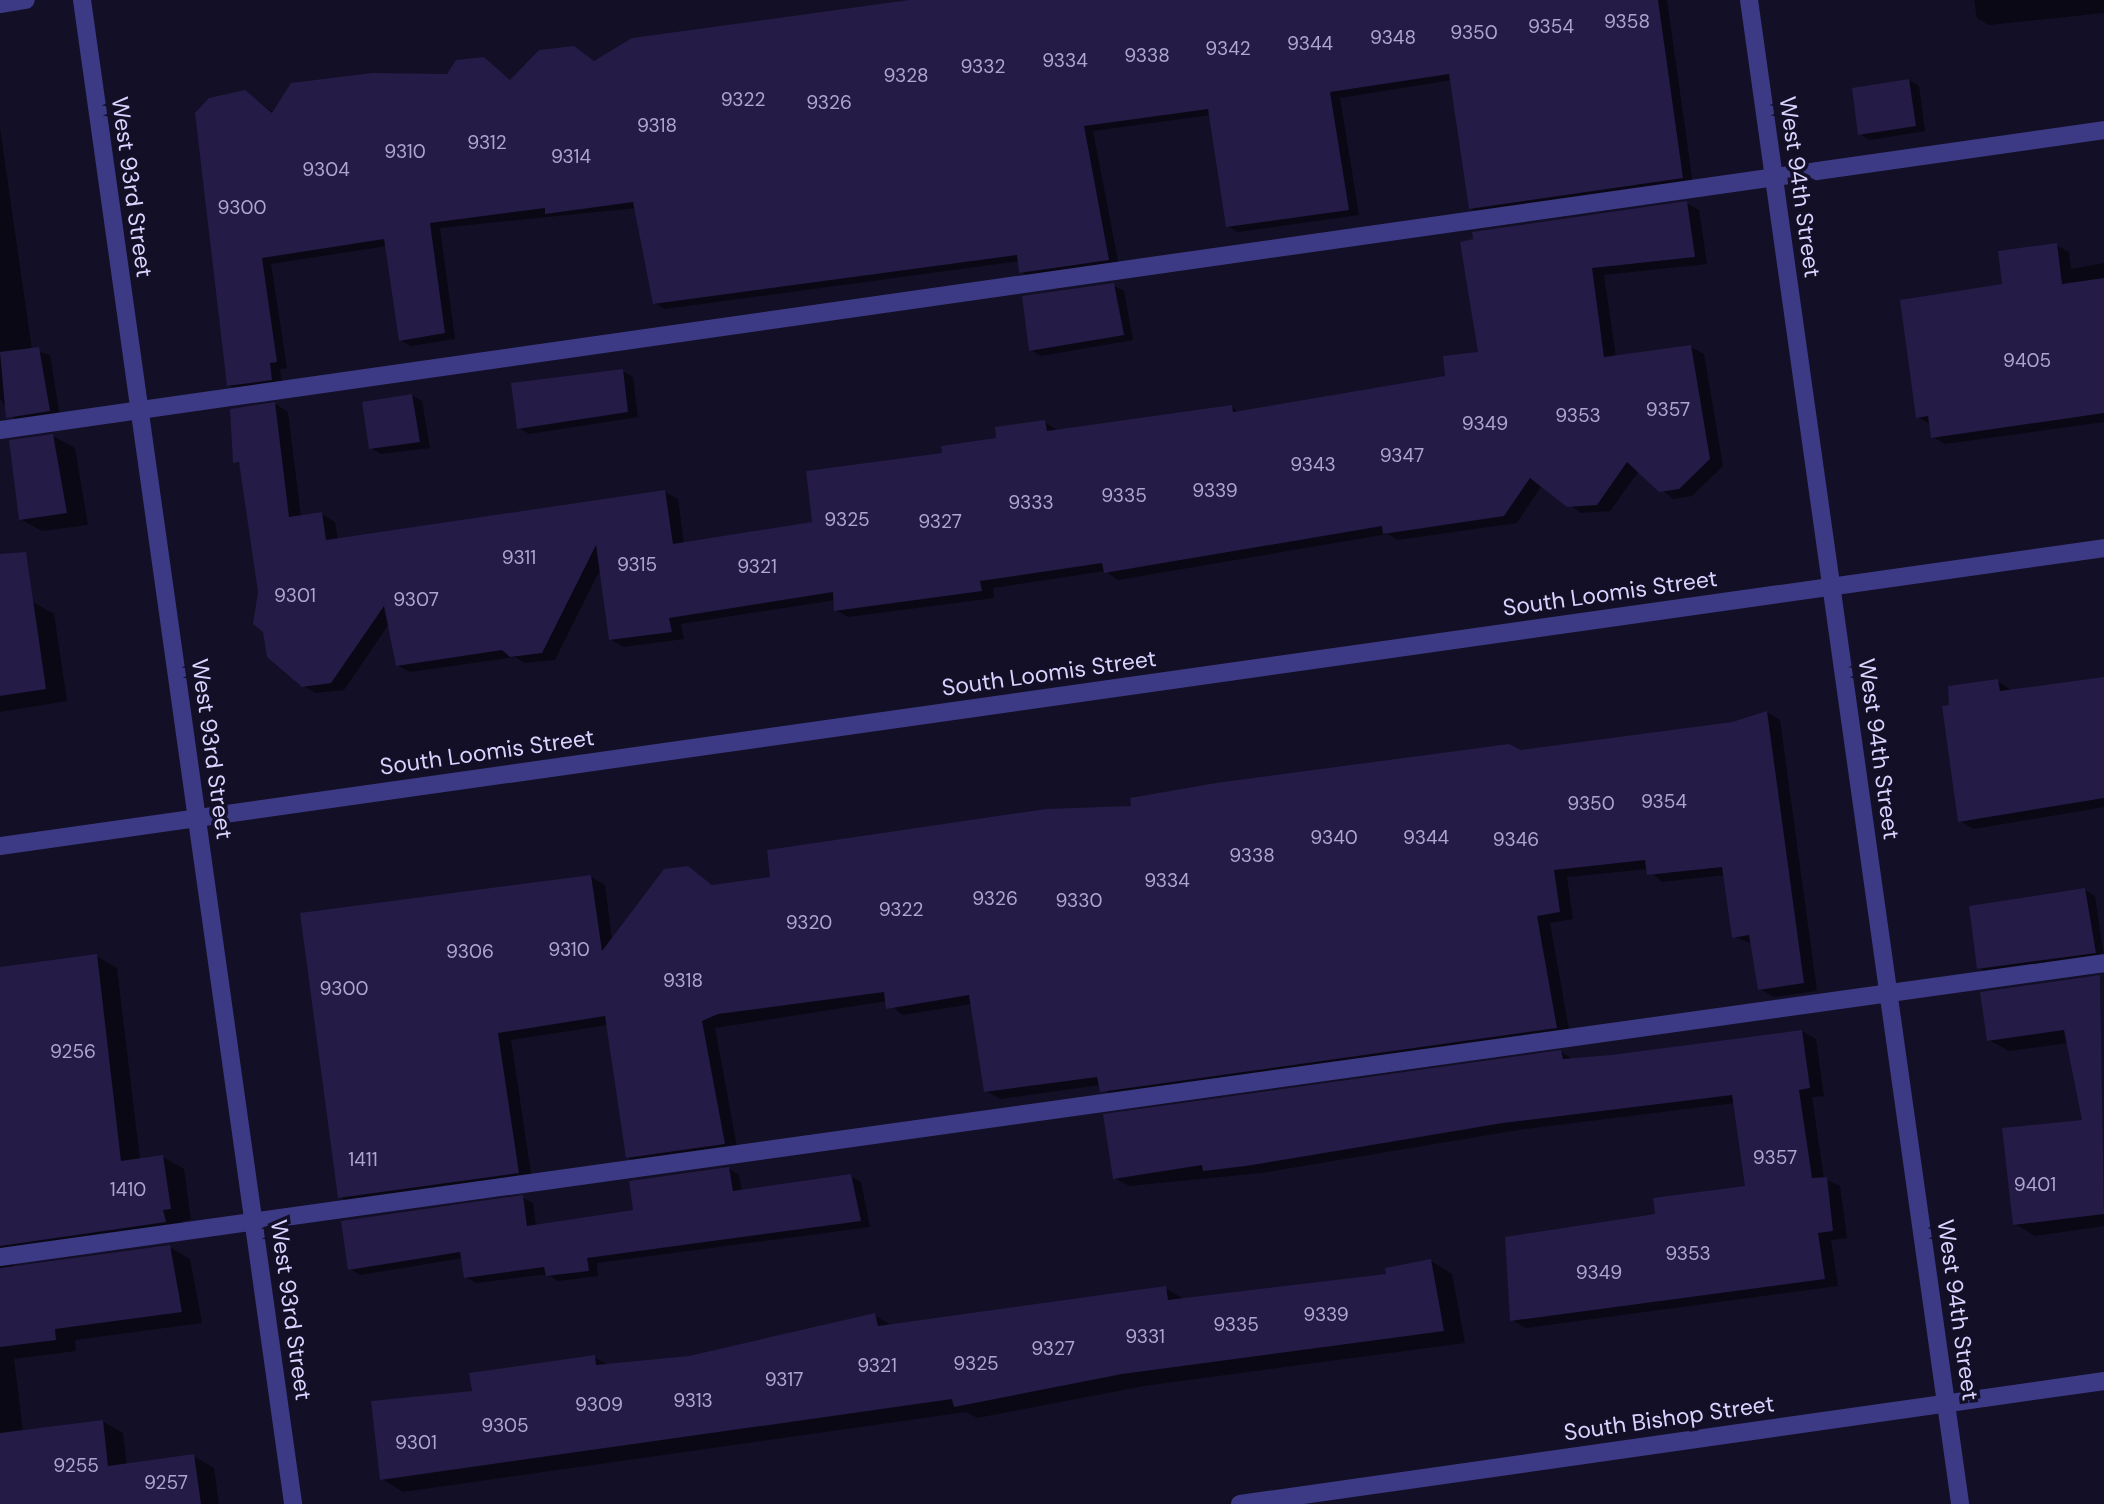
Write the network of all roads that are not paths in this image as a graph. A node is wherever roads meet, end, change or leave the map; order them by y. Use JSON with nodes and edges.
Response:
{"nodes":[{"id":1,"x":26,"y":0,"type":"edge"},
{"id":2,"x":82,"y":0,"type":"edge"},
{"id":3,"x":1749,"y":0,"type":"edge"},
{"id":4,"x":0,"y":4,"type":"edge"},
{"id":5,"x":2104,"y":130,"type":"edge"},
{"id":6,"x":1773,"y":177,"type":"junction"},
{"id":7,"x":139,"y":411,"type":"junction"},
{"id":8,"x":0,"y":430,"type":"edge"},
{"id":9,"x":2104,"y":548,"type":"edge"},
{"id":10,"x":1831,"y":587,"type":"junction"},
{"id":11,"x":197,"y":818,"type":"junction"},
{"id":12,"x":0,"y":846,"type":"edge"},
{"id":13,"x":2104,"y":963,"type":"edge"},
{"id":14,"x":1888,"y":995,"type":"junction"},
{"id":15,"x":253,"y":1221,"type":"junction"},
{"id":16,"x":0,"y":1257,"type":"edge"},
{"id":17,"x":2104,"y":1381,"type":"edge"},
{"id":18,"x":1946,"y":1404,"type":"junction"},
{"id":19,"x":293,"y":1504,"type":"edge"},
{"id":20,"x":1240,"y":1504,"type":"edge"},
{"id":21,"x":1960,"y":1504,"type":"edge"}],
"edges":[{"from":1,"to":4,"type":"street"},
{"from":2,"to":7,"type":"street","name":"West 93rd Street"},
{"from":3,"to":6,"type":"street","name":"West 94th Street"},
{"from":5,"to":6,"type":"street"},
{"from":6,"to":7,"type":"street"},
{"from":6,"to":10,"type":"street","name":"West 94th Street"},
{"from":7,"to":8,"type":"street"},
{"from":7,"to":11,"type":"street","name":"West 93rd Street"},
{"from":9,"to":10,"type":"street","name":"South Loomis Street"},
{"from":10,"to":11,"type":"street","name":"South Loomis Street"},
{"from":10,"to":14,"type":"street","name":"West 94th Street"},
{"from":11,"to":12,"type":"street","name":"South Loomis Street"},
{"from":11,"to":15,"type":"street","name":"West 93rd Street"},
{"from":13,"to":14,"type":"street"},
{"from":14,"to":15,"type":"street"},
{"from":14,"to":18,"type":"street","name":"West 94th Street"},
{"from":15,"to":16,"type":"street"},
{"from":15,"to":19,"type":"street","name":"West 93rd Street"},
{"from":17,"to":18,"type":"street","name":"South Bishop Street"},
{"from":18,"to":20,"type":"street","name":"South Bishop Street"},
{"from":18,"to":21,"type":"street","name":"West 94th Street"}]}
